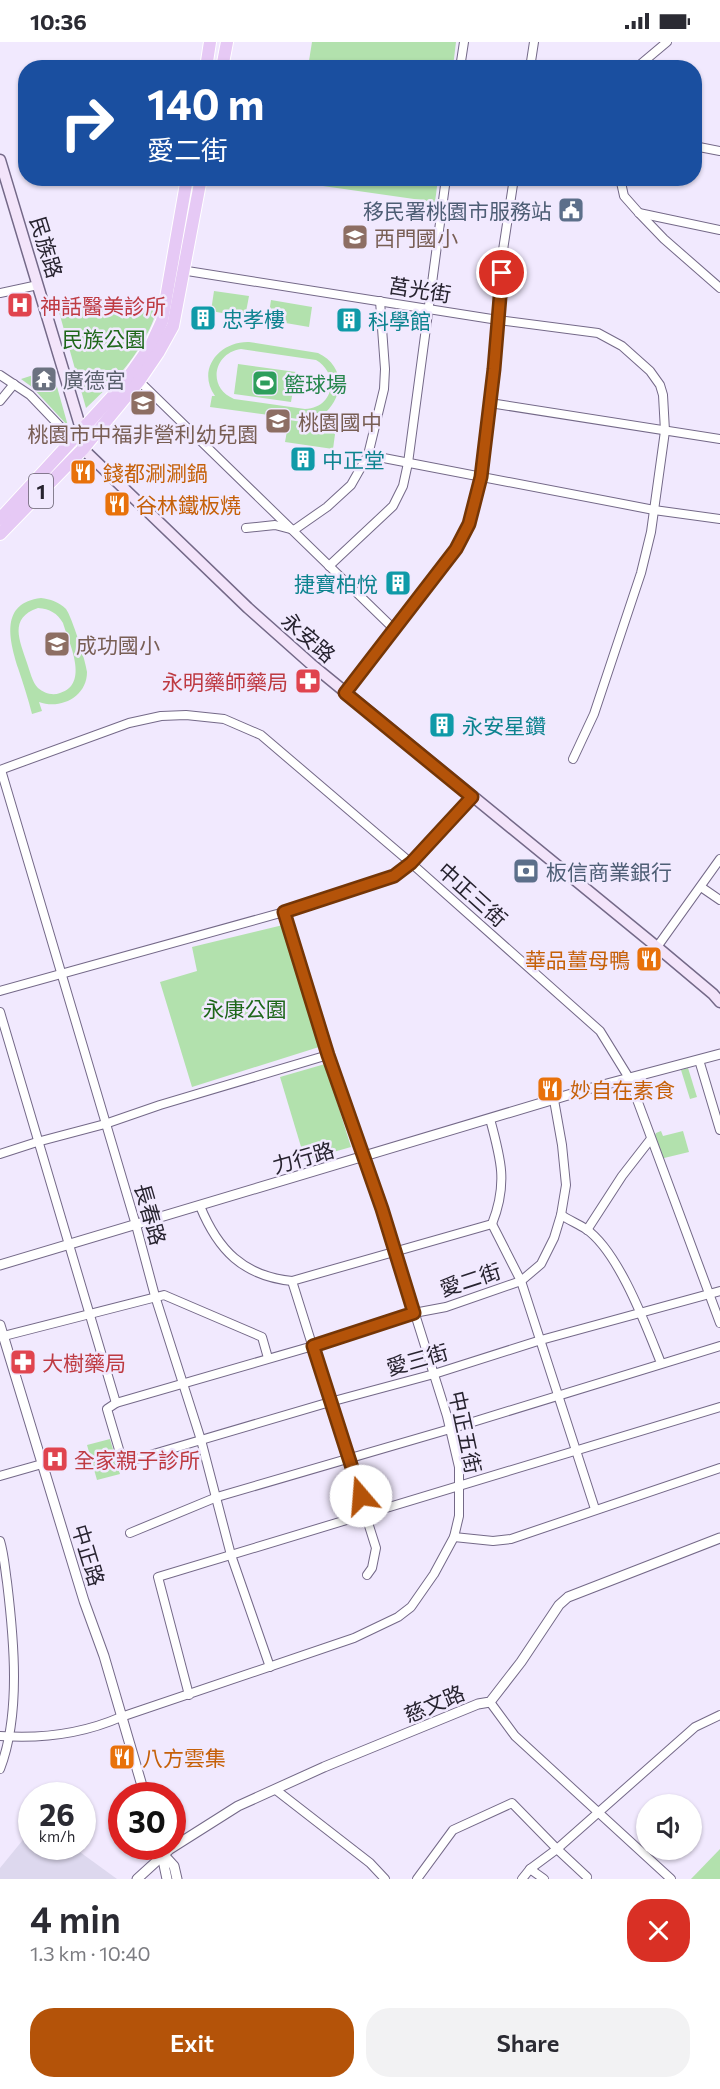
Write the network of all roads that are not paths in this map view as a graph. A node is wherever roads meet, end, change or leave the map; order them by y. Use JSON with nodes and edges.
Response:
{"nodes":[{"id":1,"x":210,"y":42,"type":"edge"},
{"id":2,"x":227,"y":42,"type":"edge"},
{"id":3,"x":464,"y":42,"type":"edge"},
{"id":4,"x":534,"y":42,"type":"edge"},
{"id":5,"x":663,"y":44,"type":"edge"},
{"id":6,"x":207,"y":60,"type":"edge"},
{"id":7,"x":224,"y":60,"type":"edge"},
{"id":8,"x":461,"y":60,"type":"edge"},
{"id":9,"x":531,"y":60,"type":"edge"},
{"id":10,"x":645,"y":60,"type":"edge"},
{"id":11,"x":702,"y":148,"type":"edge"},
{"id":12,"x":720,"y":151,"type":"edge"},
{"id":13,"x":0,"y":160,"type":"edge"},
{"id":14,"x":186,"y":186,"type":"edge"},
{"id":15,"x":199,"y":186,"type":"edge"},
{"id":16,"x":445,"y":186,"type":"edge"},
{"id":17,"x":513,"y":186,"type":"edge"},
{"id":18,"x":622,"y":186,"type":"edge"},
{"id":19,"x":639,"y":213,"type":"junction"},
{"id":20,"x":720,"y":230,"type":"edge"},
{"id":21,"x":178,"y":270,"type":"junction"},
{"id":22,"x":38,"y":285,"type":"junction"},
{"id":23,"x":720,"y":288,"type":"edge"},
{"id":24,"x":0,"y":293,"type":"edge"},
{"id":25,"x":380,"y":301,"type":"junction"},
{"id":26,"x":430,"y":309,"type":"junction"},
{"id":27,"x":498,"y":320,"type":"junction"},
{"id":28,"x":0,"y":375,"type":"edge"},
{"id":29,"x":136,"y":377,"type":"junction"},
{"id":30,"x":14,"y":384,"type":"junction"},
{"id":31,"x":0,"y":401,"type":"edge"},
{"id":32,"x":490,"y":404,"type":"junction"},
{"id":33,"x":81,"y":429,"type":"junction"},
{"id":34,"x":665,"y":430,"type":"junction"},
{"id":35,"x":720,"y":439,"type":"edge"},
{"id":36,"x":72,"y":440,"type":"junction"},
{"id":37,"x":83,"y":449,"type":"junction"},
{"id":38,"x":368,"y":456,"type":"junction"},
{"id":39,"x":408,"y":463,"type":"junction"},
{"id":40,"x":481,"y":477,"type":"junction"},
{"id":41,"x":654,"y":510,"type":"junction"},
{"id":42,"x":0,"y":519,"type":"edge"},
{"id":43,"x":720,"y":519,"type":"edge"},
{"id":44,"x":246,"y":528,"type":"dead end"},
{"id":45,"x":294,"y":530,"type":"junction"},
{"id":46,"x":0,"y":534,"type":"edge"},
{"id":47,"x":329,"y":566,"type":"junction"},
{"id":48,"x":395,"y":630,"type":"junction"},
{"id":49,"x":345,"y":693,"type":"junction"},
{"id":50,"x":573,"y":759,"type":"dead end"},
{"id":51,"x":0,"y":770,"type":"edge"},
{"id":52,"x":472,"y":797,"type":"junction"},
{"id":53,"x":720,"y":860,"type":"edge"},
{"id":54,"x":411,"y":863,"type":"junction"},
{"id":55,"x":701,"y":887,"type":"junction"},
{"id":56,"x":720,"y":900,"type":"edge"},
{"id":57,"x":284,"y":912,"type":"junction"},
{"id":58,"x":657,"y":947,"type":"junction"},
{"id":59,"x":60,"y":972,"type":"junction"},
{"id":60,"x":0,"y":991,"type":"edge"},
{"id":61,"x":720,"y":1002,"type":"edge"},
{"id":62,"x":0,"y":1012,"type":"edge"},
{"id":63,"x":720,"y":1054,"type":"edge"},
{"id":64,"x":328,"y":1055,"type":"junction"},
{"id":65,"x":699,"y":1060,"type":"junction"},
{"id":66,"x":628,"y":1078,"type":"junction"},
{"id":67,"x":554,"y":1100,"type":"junction"},
{"id":68,"x":490,"y":1119,"type":"junction"},
{"id":69,"x":105,"y":1124,"type":"junction"},
{"id":70,"x":720,"y":1130,"type":"edge"},
{"id":71,"x":650,"y":1140,"type":"junction"},
{"id":72,"x":37,"y":1142,"type":"junction"},
{"id":73,"x":0,"y":1154,"type":"edge"},
{"id":74,"x":364,"y":1158,"type":"junction"},
{"id":75,"x":200,"y":1206,"type":"junction"},
{"id":76,"x":561,"y":1215,"type":"junction"},
{"id":77,"x":492,"y":1224,"type":"junction"},
{"id":78,"x":136,"y":1225,"type":"junction"},
{"id":79,"x":587,"y":1230,"type":"junction"},
{"id":80,"x":70,"y":1245,"type":"junction"},
{"id":81,"x":396,"y":1253,"type":"junction"},
{"id":82,"x":0,"y":1265,"type":"edge"},
{"id":83,"x":292,"y":1281,"type":"junction"},
{"id":84,"x":521,"y":1281,"type":"junction"},
{"id":85,"x":720,"y":1291,"type":"edge"},
{"id":86,"x":709,"y":1293,"type":"junction"},
{"id":87,"x":155,"y":1296,"type":"junction"},
{"id":88,"x":641,"y":1312,"type":"junction"},
{"id":89,"x":414,"y":1313,"type":"junction"},
{"id":90,"x":89,"y":1316,"type":"junction"},
{"id":91,"x":720,"y":1323,"type":"edge"},
{"id":92,"x":0,"y":1325,"type":"edge"},
{"id":93,"x":2,"y":1337,"type":"edge"},
{"id":94,"x":541,"y":1340,"type":"junction"},
{"id":95,"x":313,"y":1346,"type":"junction"},
{"id":96,"x":720,"y":1346,"type":"edge"},
{"id":97,"x":268,"y":1358,"type":"junction"},
{"id":98,"x":661,"y":1364,"type":"junction"},
{"id":99,"x":434,"y":1374,"type":"junction"},
{"id":100,"x":184,"y":1384,"type":"junction"},
{"id":101,"x":559,"y":1395,"type":"junction"},
{"id":102,"x":330,"y":1402,"type":"junction"},
{"id":103,"x":116,"y":1403,"type":"junction"},
{"id":104,"x":720,"y":1407,"type":"edge"},
{"id":105,"x":450,"y":1429,"type":"junction"},
{"id":106,"x":201,"y":1440,"type":"junction"},
{"id":107,"x":576,"y":1451,"type":"junction"},
{"id":108,"x":349,"y":1458,"type":"junction"},
{"id":109,"x":123,"y":1463,"type":"joint"},
{"id":110,"x":42,"y":1464,"type":"junction"},
{"id":111,"x":720,"y":1467,"type":"edge"},
{"id":112,"x":0,"y":1476,"type":"edge"},
{"id":113,"x":459,"y":1487,"type":"junction"},
{"id":114,"x":217,"y":1497,"type":"junction"},
{"id":115,"x":595,"y":1509,"type":"junction"},
{"id":116,"x":367,"y":1515,"type":"junction"},
{"id":117,"x":130,"y":1533,"type":"dead end"},
{"id":118,"x":454,"y":1537,"type":"junction"},
{"id":119,"x":720,"y":1539,"type":"edge"},
{"id":120,"x":0,"y":1541,"type":"edge"},
{"id":121,"x":231,"y":1555,"type":"junction"},
{"id":122,"x":367,"y":1575,"type":"dead end"},
{"id":123,"x":4,"y":1598,"type":"edge"},
{"id":124,"x":270,"y":1667,"type":"junction"},
{"id":125,"x":189,"y":1695,"type":"junction"},
{"id":126,"x":490,"y":1702,"type":"junction"},
{"id":127,"x":720,"y":1716,"type":"edge"},
{"id":128,"x":121,"y":1717,"type":"junction"},
{"id":129,"x":4,"y":1737,"type":"edge"},
{"id":130,"x":0,"y":1769,"type":"edge"},
{"id":131,"x":141,"y":1782,"type":"edge"},
{"id":132,"x":276,"y":1790,"type":"junction"},
{"id":133,"x":599,"y":1812,"type":"junction"},
{"id":134,"x":186,"y":1836,"type":"edge"},
{"id":135,"x":557,"y":1849,"type":"junction"},
{"id":136,"x":153,"y":1860,"type":"edge"},
{"id":137,"x":163,"y":1860,"type":"edge"},
{"id":138,"x":170,"y":1860,"type":"edge"},
{"id":139,"x":530,"y":1869,"type":"junction"},
{"id":140,"x":587,"y":1877,"type":"dead end"},
{"id":141,"x":137,"y":1879,"type":"edge"},
{"id":142,"x":166,"y":1879,"type":"edge"},
{"id":143,"x":177,"y":1879,"type":"edge"},
{"id":144,"x":385,"y":1879,"type":"edge"},
{"id":145,"x":417,"y":1879,"type":"edge"},
{"id":146,"x":522,"y":1879,"type":"edge"},
{"id":147,"x":543,"y":1879,"type":"edge"},
{"id":148,"x":672,"y":1879,"type":"edge"}],
"edges":[{"from":1,"to":6,"type":"main road"},
{"from":2,"to":7,"type":"main road"},
{"from":3,"to":8,"type":"street"},
{"from":4,"to":9,"type":"street"},
{"from":5,"to":10,"type":"street"},
{"from":11,"to":12,"type":"street"},
{"from":13,"to":22,"type":"main road","name":"民族路"},
{"from":14,"to":21,"type":"main road","number":"1"},
{"from":15,"to":21,"type":"main road","number":"1"},
{"from":16,"to":26,"type":"street"},
{"from":17,"to":27,"type":"street"},
{"from":18,"to":19,"type":"street"},
{"from":19,"to":20,"type":"street"},
{"from":19,"to":23,"type":"street"},
{"from":21,"to":25,"type":"street","name":"莒光街"},
{"from":21,"to":29,"type":"main road","number":"1"},
{"from":22,"to":24,"type":"street"},
{"from":22,"to":33,"type":"main road","name":"民族路"},
{"from":25,"to":26,"type":"street","name":"莒光街"},
{"from":25,"to":38,"type":"street"},
{"from":26,"to":27,"type":"street","name":"莒光街"},
{"from":26,"to":39,"type":"street"},
{"from":27,"to":32,"type":"street"},
{"from":27,"to":34,"type":"street","name":"莒光街"},
{"from":28,"to":30,"type":"street","name":"永安路"},
{"from":29,"to":33,"type":"main road","number":"1"},
{"from":29,"to":37,"type":"main road","number":"1"},
{"from":29,"to":45,"type":"street"},
{"from":30,"to":31,"type":"street"},
{"from":30,"to":36,"type":"street","name":"永安路"},
{"from":32,"to":34,"type":"street"},
{"from":32,"to":40,"type":"street"},
{"from":33,"to":36,"type":"main road","number":"1"},
{"from":33,"to":37,"type":"main road","name":"民族路"},
{"from":34,"to":35,"type":"street"},
{"from":34,"to":41,"type":"street","name":"莒光街"},
{"from":36,"to":37,"type":"street","name":"永安路"},
{"from":36,"to":42,"type":"main road","number":"1"},
{"from":37,"to":46,"type":"main road","number":"1"},
{"from":37,"to":49,"type":"main road","name":"永安路"},
{"from":38,"to":39,"type":"street"},
{"from":38,"to":45,"type":"street"},
{"from":39,"to":40,"type":"street"},
{"from":39,"to":47,"type":"street"},
{"from":40,"to":41,"type":"street"},
{"from":40,"to":48,"type":"street"},
{"from":41,"to":43,"type":"street"},
{"from":41,"to":50,"type":"street","name":"莒光街"},
{"from":44,"to":45,"type":"street"},
{"from":45,"to":47,"type":"street"},
{"from":47,"to":48,"type":"street"},
{"from":48,"to":49,"type":"street"},
{"from":49,"to":52,"type":"main road","name":"永安路"},
{"from":51,"to":54,"type":"street","name":"中正三街"},
{"from":51,"to":59,"type":"street","name":"長春路"},
{"from":52,"to":54,"type":"street"},
{"from":52,"to":58,"type":"main road","name":"永安路"},
{"from":53,"to":55,"type":"street"},
{"from":54,"to":57,"type":"street"},
{"from":54,"to":66,"type":"street","name":"中正三街"},
{"from":55,"to":56,"type":"street"},
{"from":55,"to":58,"type":"street"},
{"from":57,"to":59,"type":"street"},
{"from":57,"to":64,"type":"street","name":"中正五街"},
{"from":58,"to":61,"type":"main road","name":"永安路"},
{"from":59,"to":60,"type":"street"},
{"from":59,"to":69,"type":"street","name":"長春路"},
{"from":62,"to":72,"type":"street"},
{"from":63,"to":65,"type":"street","name":"力行路"},
{"from":64,"to":69,"type":"street"},
{"from":64,"to":74,"type":"street","name":"中正五街"},
{"from":65,"to":66,"type":"street","name":"力行路"},
{"from":65,"to":70,"type":"street"},
{"from":66,"to":67,"type":"street","name":"力行路"},
{"from":66,"to":71,"type":"street","name":"中正三街"},
{"from":67,"to":68,"type":"street","name":"力行路"},
{"from":67,"to":76,"type":"street","name":"愛二街"},
{"from":68,"to":74,"type":"street","name":"力行路"},
{"from":68,"to":77,"type":"street"},
{"from":69,"to":72,"type":"street"},
{"from":69,"to":78,"type":"street","name":"長春路"},
{"from":71,"to":79,"type":"street"},
{"from":71,"to":86,"type":"street","name":"中正三街"},
{"from":72,"to":73,"type":"street"},
{"from":72,"to":80,"type":"street"},
{"from":74,"to":75,"type":"street","name":"力行路"},
{"from":74,"to":81,"type":"street","name":"中正五街"},
{"from":75,"to":78,"type":"street","name":"力行路"},
{"from":75,"to":83,"type":"street"},
{"from":76,"to":79,"type":"street"},
{"from":76,"to":84,"type":"street","name":"愛二街"},
{"from":77,"to":81,"type":"street"},
{"from":77,"to":84,"type":"street"},
{"from":78,"to":80,"type":"street","name":"力行路"},
{"from":78,"to":87,"type":"street","name":"長春路"},
{"from":79,"to":88,"type":"street"},
{"from":80,"to":82,"type":"street","name":"力行路"},
{"from":80,"to":90,"type":"street"},
{"from":81,"to":83,"type":"street"},
{"from":81,"to":89,"type":"street","name":"中正五街"},
{"from":83,"to":95,"type":"street"},
{"from":84,"to":89,"type":"street","name":"愛二街"},
{"from":84,"to":94,"type":"street"},
{"from":85,"to":86,"type":"street","name":"愛三街"},
{"from":86,"to":88,"type":"street","name":"愛三街"},
{"from":86,"to":91,"type":"street","name":"中正三街"},
{"from":87,"to":90,"type":"street"},
{"from":87,"to":97,"type":"street"},
{"from":87,"to":100,"type":"street","name":"長春路"},
{"from":88,"to":94,"type":"street","name":"愛三街"},
{"from":88,"to":98,"type":"street"},
{"from":89,"to":95,"type":"street","name":"愛二街"},
{"from":89,"to":99,"type":"street","name":"中正五街"},
{"from":90,"to":93,"type":"street"},
{"from":90,"to":103,"type":"street"},
{"from":92,"to":93,"type":"street","name":"中正路"},
{"from":93,"to":110,"type":"street","name":"中正路"},
{"from":94,"to":99,"type":"street","name":"愛三街"},
{"from":94,"to":101,"type":"street"},
{"from":95,"to":97,"type":"street","name":"愛二街"},
{"from":95,"to":102,"type":"street"},
{"from":96,"to":98,"type":"street"},
{"from":97,"to":100,"type":"street","name":"愛二街"},
{"from":98,"to":101,"type":"street"},
{"from":99,"to":102,"type":"street","name":"愛三街"},
{"from":99,"to":105,"type":"street","name":"中正五街"},
{"from":100,"to":103,"type":"street","name":"愛二街"},
{"from":100,"to":106,"type":"street","name":"長春路"},
{"from":101,"to":105,"type":"street"},
{"from":101,"to":107,"type":"street"},
{"from":102,"to":106,"type":"street","name":"愛三街"},
{"from":102,"to":108,"type":"street"},
{"from":103,"to":109,"type":"street","name":"愛二街"},
{"from":104,"to":107,"type":"street"},
{"from":105,"to":108,"type":"street"},
{"from":105,"to":113,"type":"street","name":"中正五街"},
{"from":106,"to":109,"type":"street","name":"愛三街"},
{"from":106,"to":114,"type":"street","name":"長春路"},
{"from":107,"to":113,"type":"street"},
{"from":107,"to":115,"type":"street"},
{"from":108,"to":114,"type":"street"},
{"from":108,"to":116,"type":"street"},
{"from":110,"to":112,"type":"street"},
{"from":110,"to":128,"type":"street","name":"中正路"},
{"from":111,"to":115,"type":"street"},
{"from":113,"to":116,"type":"street"},
{"from":113,"to":118,"type":"street","name":"中正五街"},
{"from":114,"to":117,"type":"street"},
{"from":114,"to":121,"type":"street","name":"長春路"},
{"from":115,"to":118,"type":"street"},
{"from":116,"to":121,"type":"street"},
{"from":116,"to":122,"type":"street"},
{"from":118,"to":124,"type":"street","name":"中正五街"},
{"from":119,"to":126,"type":"street","name":"慈文路"},
{"from":120,"to":123,"type":"street"},
{"from":121,"to":124,"type":"street","name":"長春路"},
{"from":121,"to":125,"type":"street"},
{"from":123,"to":129,"type":"street"},
{"from":124,"to":125,"type":"street","name":"中正五街"},
{"from":125,"to":128,"type":"street","name":"中正五街"},
{"from":126,"to":132,"type":"street","name":"慈文路"},
{"from":126,"to":133,"type":"street"},
{"from":127,"to":133,"type":"street"},
{"from":128,"to":129,"type":"street","name":"中正五街"},
{"from":128,"to":131,"type":"street","name":"中正路"},
{"from":129,"to":130,"type":"street"},
{"from":132,"to":134,"type":"street","name":"慈文路"},
{"from":132,"to":144,"type":"street"},
{"from":133,"to":135,"type":"street"},
{"from":133,"to":148,"type":"street"},
{"from":135,"to":139,"type":"street"},
{"from":135,"to":140,"type":"street"},
{"from":135,"to":145,"type":"street"},
{"from":136,"to":141,"type":"street","name":"慈文路"},
{"from":137,"to":142,"type":"street"},
{"from":138,"to":143,"type":"street"},
{"from":139,"to":146,"type":"street"},
{"from":139,"to":147,"type":"street"}]}
